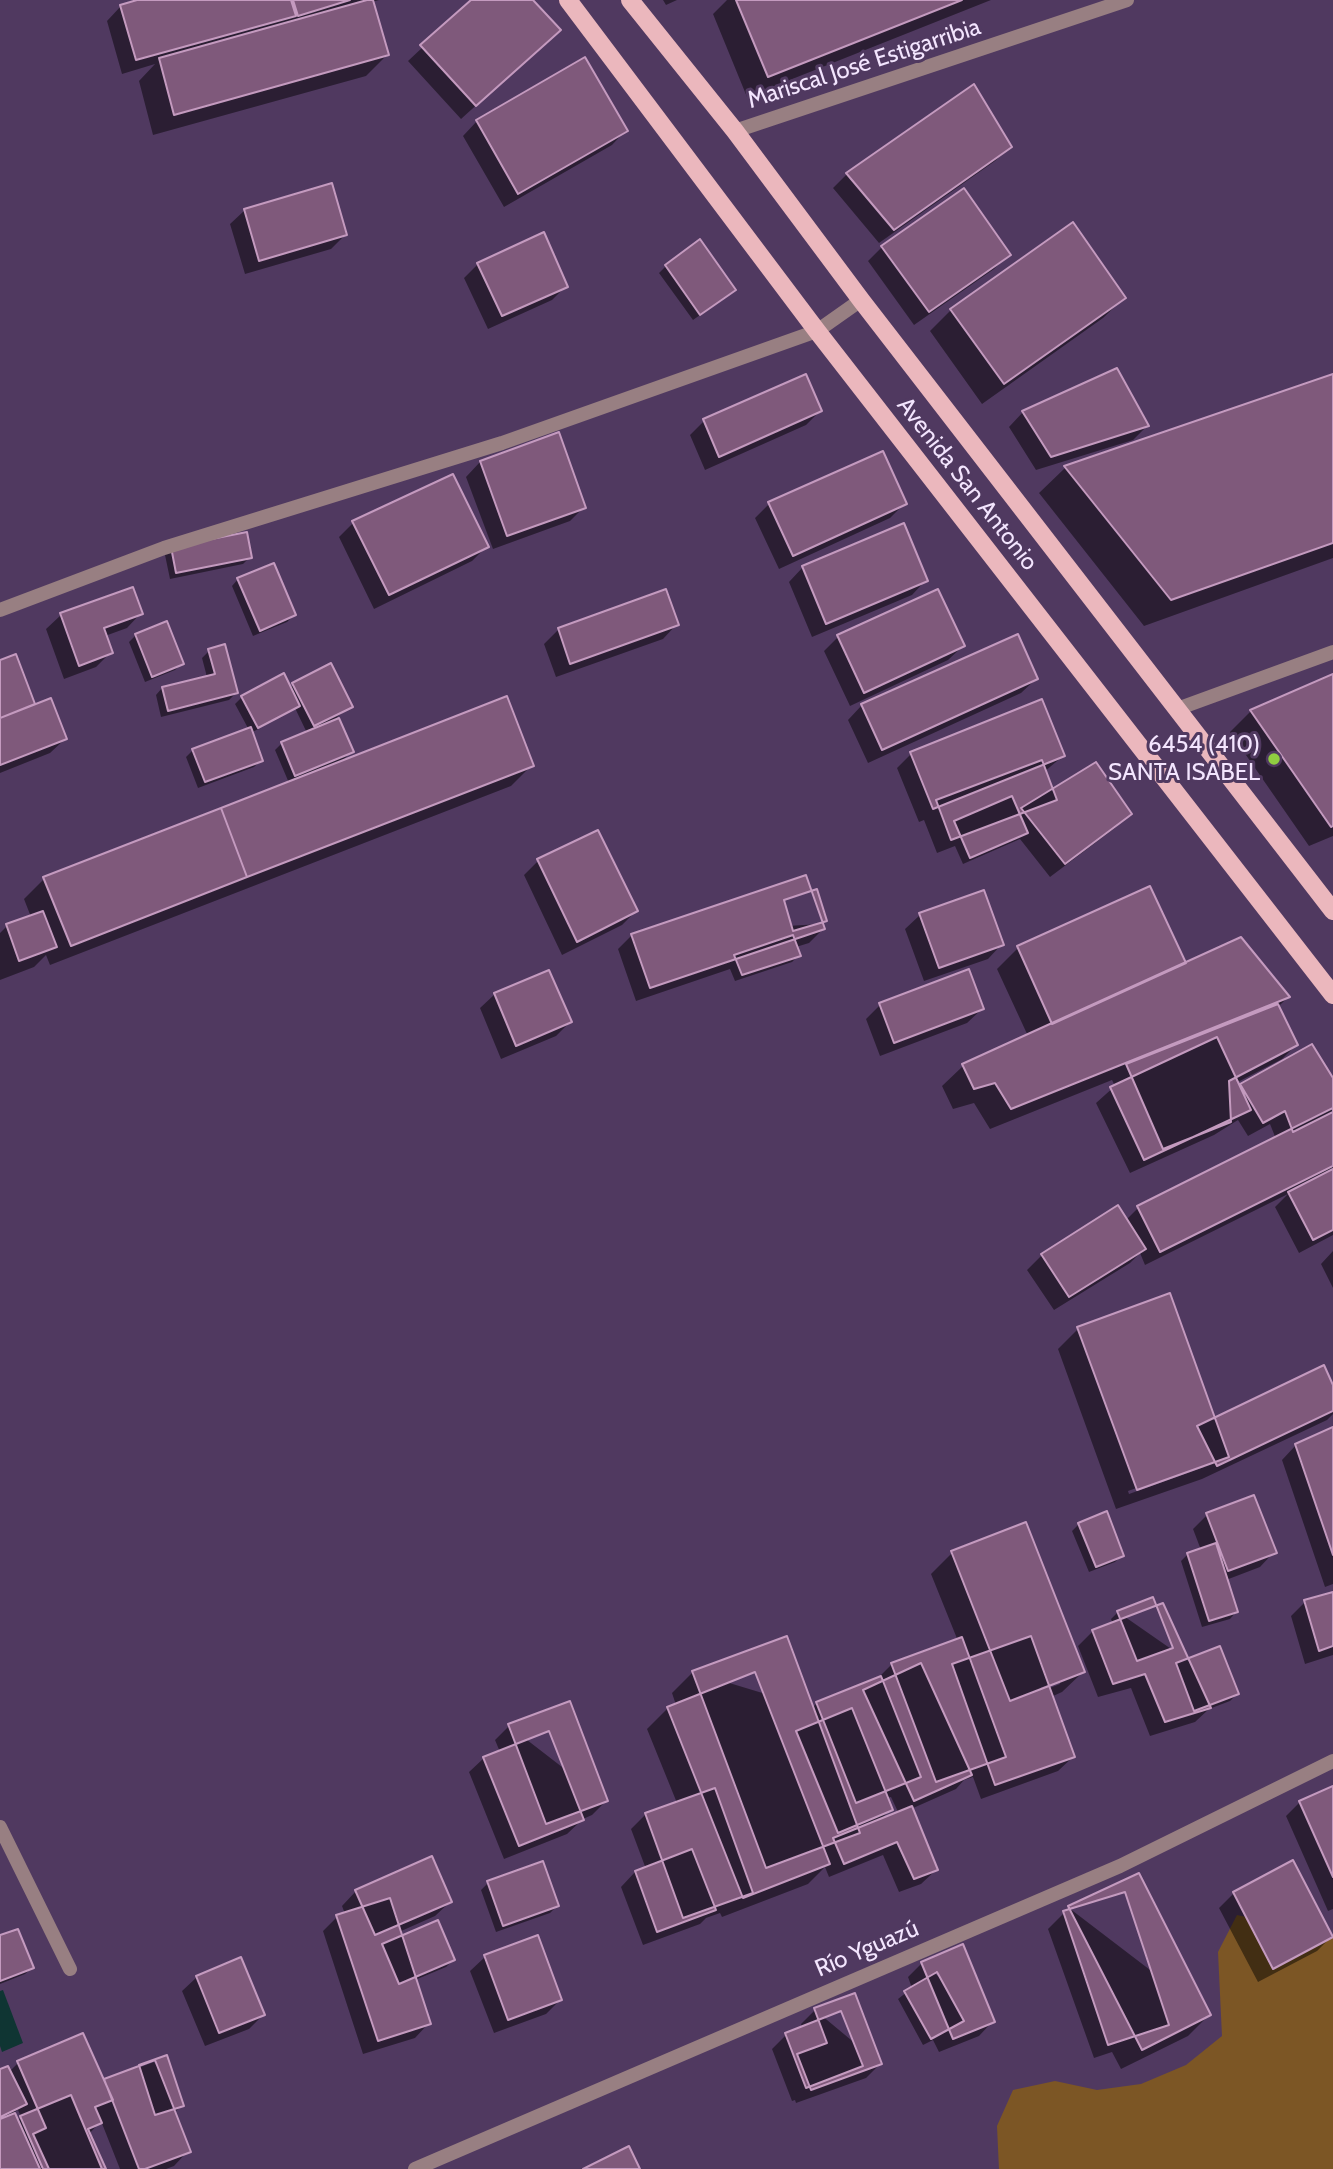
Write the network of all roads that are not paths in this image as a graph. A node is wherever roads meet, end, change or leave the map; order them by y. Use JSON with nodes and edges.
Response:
{"nodes":[{"id":1,"x":568,"y":0,"type":"edge"},
{"id":2,"x":629,"y":0,"type":"edge"},
{"id":3,"x":1127,"y":0,"type":"edge"},
{"id":4,"x":735,"y":131,"type":"junction"},
{"id":5,"x":862,"y":300,"type":"junction"},
{"id":6,"x":817,"y":331,"type":"junction"},
{"id":7,"x":0,"y":610,"type":"edge"},
{"id":8,"x":1333,"y":652,"type":"edge"},
{"id":9,"x":1177,"y":709,"type":"junction"},
{"id":10,"x":1333,"y":911,"type":"edge"},
{"id":11,"x":1333,"y":995,"type":"edge"},
{"id":12,"x":1333,"y":1761,"type":"edge"},
{"id":13,"x":0,"y":1826,"type":"edge"},
{"id":14,"x":70,"y":1969,"type":"dead end"},
{"id":15,"x":415,"y":2169,"type":"edge"}],
"edges":[{"from":1,"to":6,"type":"main road","name":"Avenida San Antonio"},
{"from":2,"to":4,"type":"main road","name":"Avenida San Antonio"},
{"from":3,"to":4,"type":"street","name":"Mariscal José Estigarribia"},
{"from":4,"to":5,"type":"main road","name":"Avenida San Antonio"},
{"from":5,"to":6,"type":"street"},
{"from":5,"to":9,"type":"main road","name":"Avenida San Antonio"},
{"from":6,"to":7,"type":"street"},
{"from":6,"to":11,"type":"main road","name":"Avenida San Antonio"},
{"from":8,"to":9,"type":"street"},
{"from":9,"to":10,"type":"main road","name":"Avenida San Antonio"},
{"from":12,"to":15,"type":"street","name":"Río Yguazú"},
{"from":13,"to":14,"type":"street"}]}
